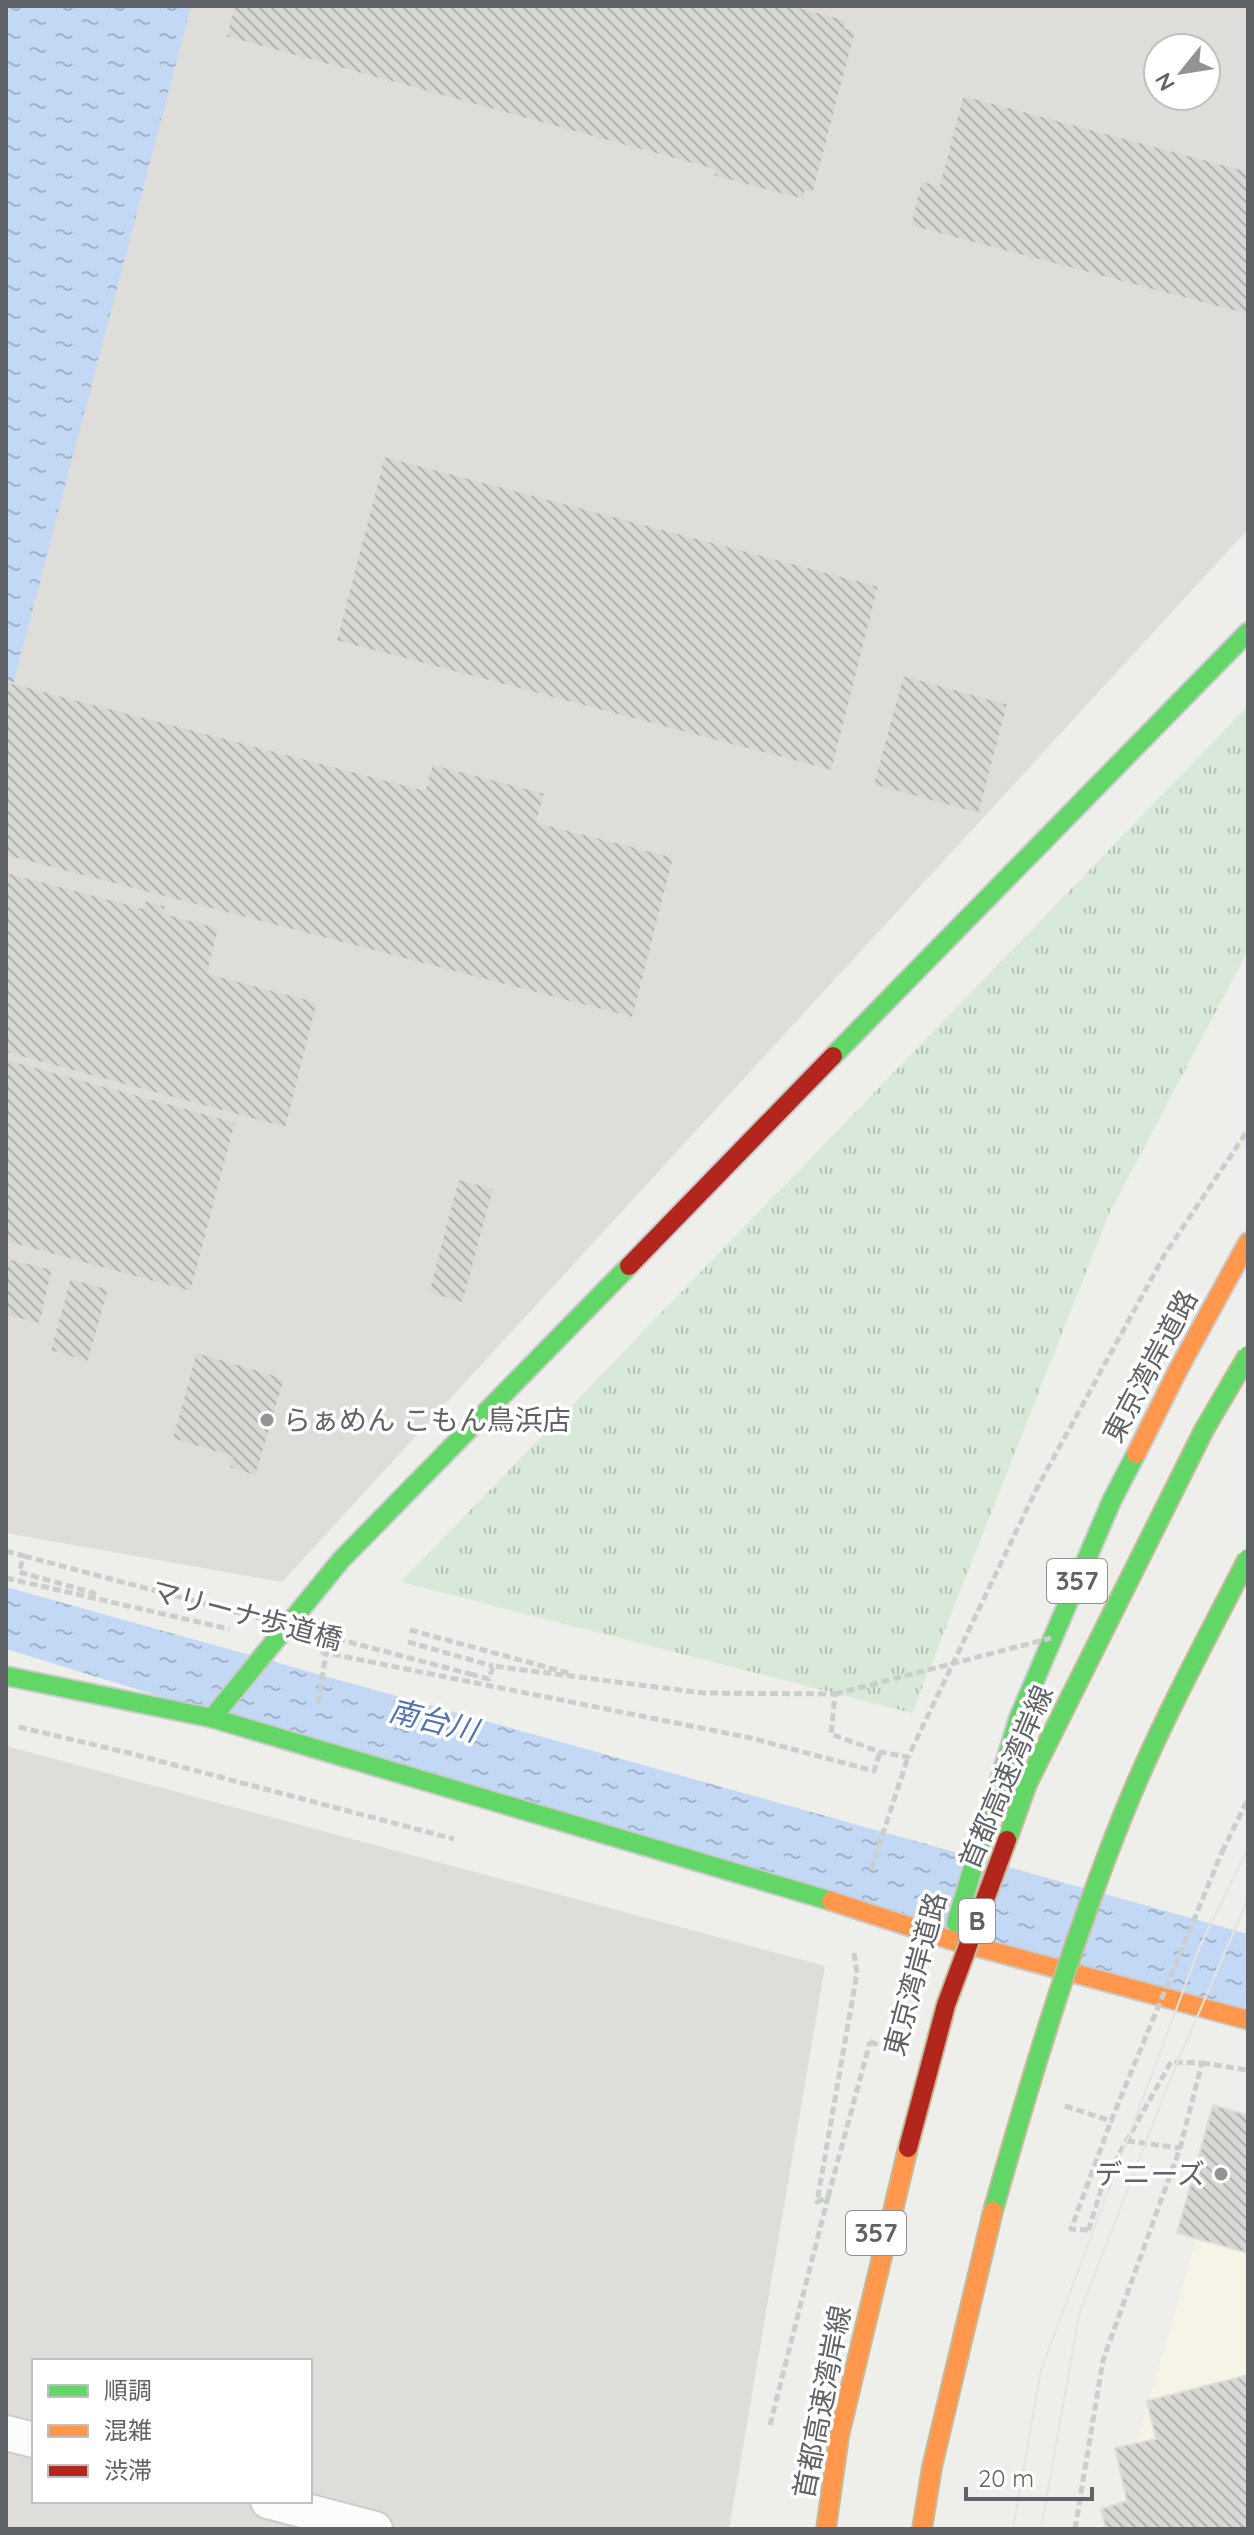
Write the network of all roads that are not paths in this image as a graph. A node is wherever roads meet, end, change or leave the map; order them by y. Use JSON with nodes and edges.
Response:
{"nodes":[{"id":1,"x":1248,"y":632,"type":"edge"},
{"id":2,"x":1248,"y":1242,"type":"edge"},
{"id":3,"x":1248,"y":1355,"type":"edge"},
{"id":4,"x":1248,"y":1558,"type":"edge"},
{"id":5,"x":1248,"y":1581,"type":"edge"},
{"id":6,"x":6,"y":1676,"type":"edge"},
{"id":7,"x":212,"y":1718,"type":"junction"},
{"id":8,"x":951,"y":1940,"type":"junction"},
{"id":9,"x":1075,"y":1973,"type":"junction"},
{"id":10,"x":1248,"y":2020,"type":"edge"},
{"id":11,"x":6,"y":2433,"type":"edge"},
{"id":12,"x":32,"y":2440,"type":"edge"},
{"id":13,"x":951,"y":2463,"type":"dead end"},
{"id":14,"x":276,"y":2503,"type":"edge"},
{"id":15,"x":375,"y":2529,"type":"edge"},
{"id":16,"x":816,"y":2529,"type":"edge"},
{"id":17,"x":826,"y":2529,"type":"edge"},
{"id":18,"x":922,"y":2529,"type":"edge"}],
"edges":[{"from":1,"to":7,"type":"main road"},
{"from":2,"to":8,"type":"main road","name":"東京湾岸道路","number":"357"},
{"from":3,"to":17,"type":"main road","name":"首都高速湾岸線","number":"B","bridge":true},
{"from":4,"to":18,"type":"main road","bridge":true},
{"from":5,"to":9,"type":"main road"},
{"from":6,"to":7,"type":"main road"},
{"from":7,"to":8,"type":"main road"},
{"from":8,"to":9,"type":"main road"},
{"from":8,"to":16,"type":"main road","name":"東京湾岸道路","number":"357"},
{"from":9,"to":10,"type":"main road"},
{"from":9,"to":13,"type":"main road"},
{"from":11,"to":12,"type":"street"},
{"from":14,"to":15,"type":"street"}]}
